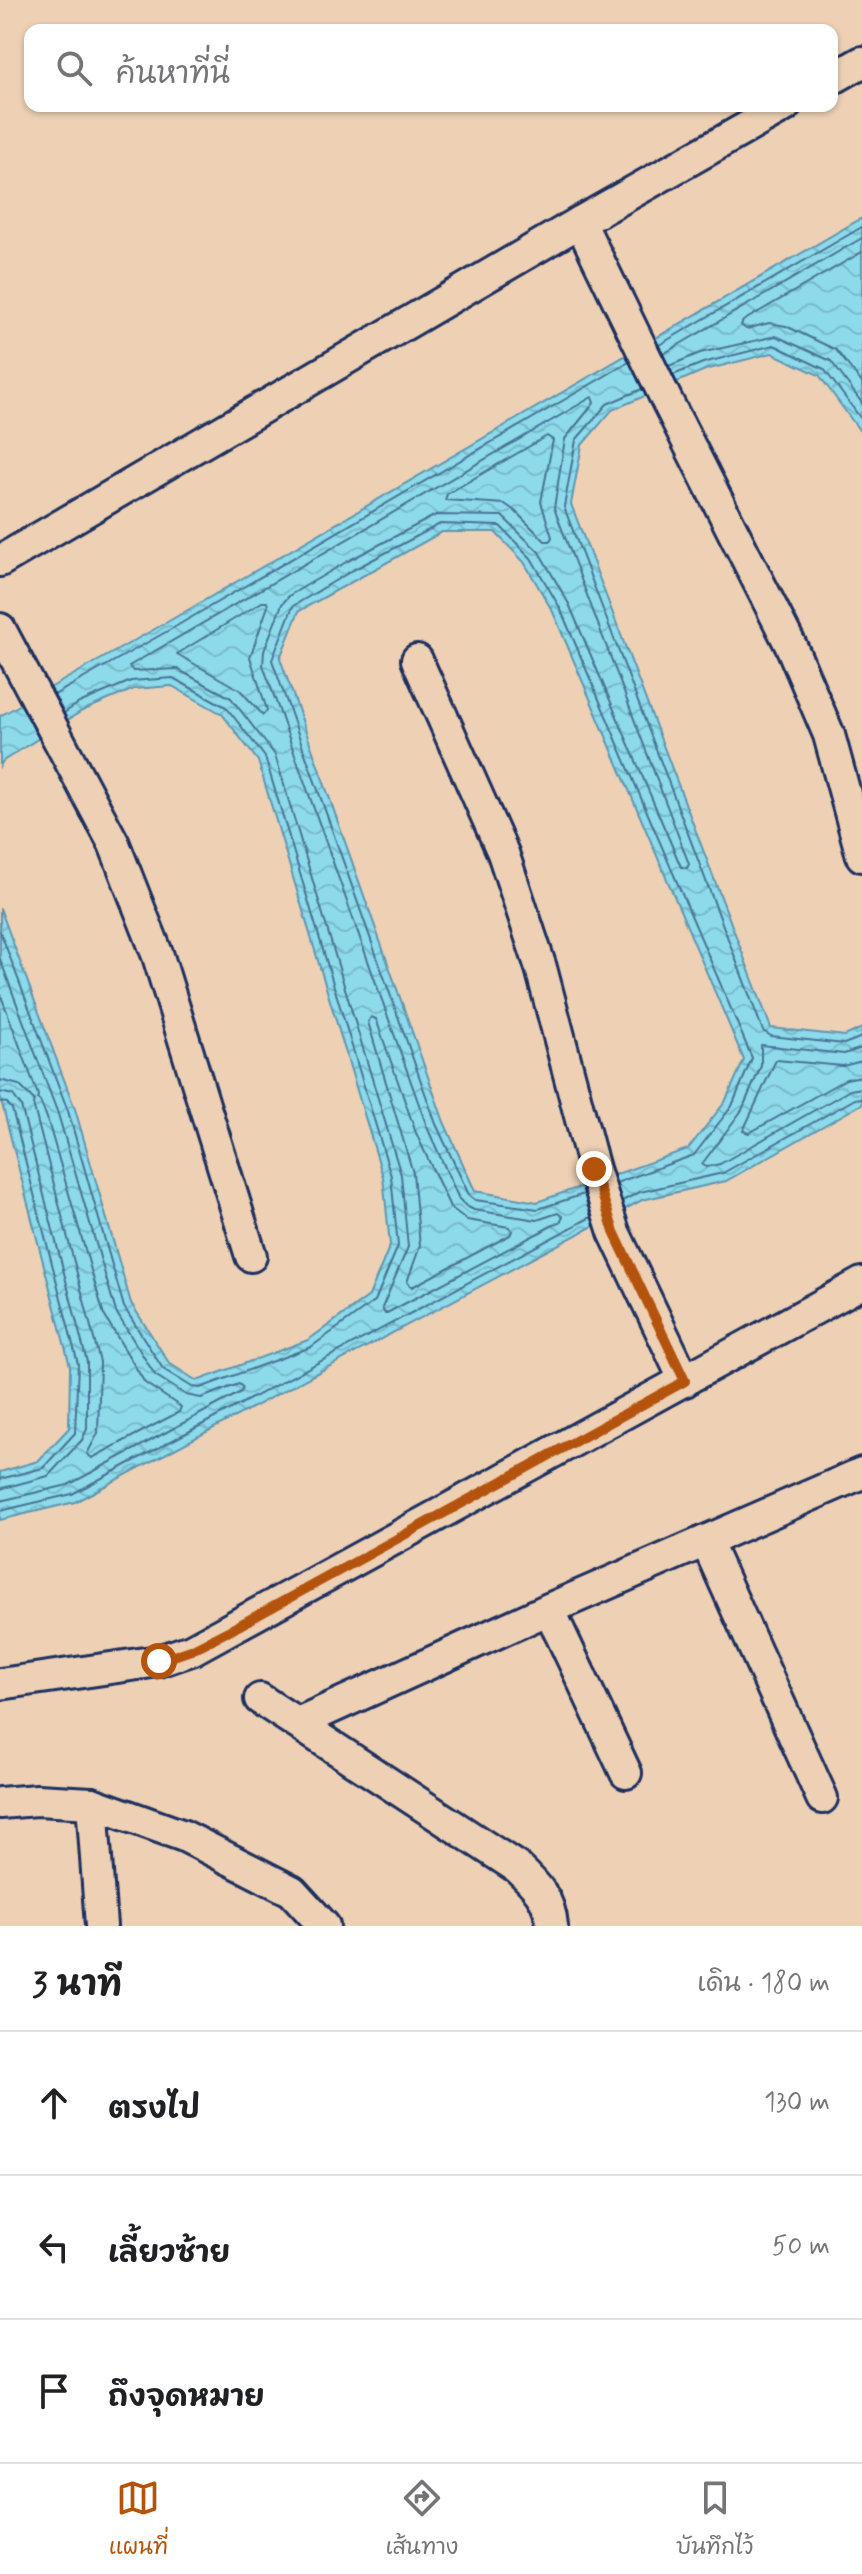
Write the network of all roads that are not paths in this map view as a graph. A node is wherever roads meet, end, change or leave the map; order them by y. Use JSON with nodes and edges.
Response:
{"nodes":[{"id":1,"x":862,"y":62,"type":"edge"},
{"id":2,"x":838,"y":76,"type":"edge"},
{"id":3,"x":774,"y":112,"type":"edge"},
{"id":4,"x":580,"y":222,"type":"junction"},
{"id":5,"x":0,"y":561,"type":"edge"},
{"id":6,"x":0,"y":629,"type":"edge"},
{"id":7,"x":417,"y":660,"type":"dead end"},
{"id":8,"x":862,"y":856,"type":"edge"},
{"id":9,"x":251,"y":1256,"type":"dead end"},
{"id":10,"x":862,"y":1283,"type":"edge"},
{"id":11,"x":685,"y":1381,"type":"junction"},
{"id":12,"x":862,"y":1473,"type":"edge"},
{"id":13,"x":706,"y":1541,"type":"junction"},
{"id":14,"x":549,"y":1609,"type":"junction"},
{"id":15,"x":0,"y":1684,"type":"edge"},
{"id":16,"x":260,"y":1699,"type":"dead end"},
{"id":17,"x":298,"y":1723,"type":"junction"},
{"id":18,"x":626,"y":1773,"type":"dead end"},
{"id":19,"x":822,"y":1798,"type":"dead end"},
{"id":20,"x":0,"y":1803,"type":"edge"},
{"id":21,"x":92,"y":1803,"type":"junction"},
{"id":22,"x":101,"y":1926,"type":"edge"},
{"id":23,"x":324,"y":1926,"type":"edge"},
{"id":24,"x":552,"y":1926,"type":"edge"}],
"edges":[{"from":1,"to":2,"type":"street"},
{"from":3,"to":4,"type":"street"},
{"from":4,"to":5,"type":"street"},
{"from":4,"to":8,"type":"street"},
{"from":6,"to":9,"type":"street"},
{"from":7,"to":11,"type":"street"},
{"from":10,"to":11,"type":"street"},
{"from":11,"to":15,"type":"street"},
{"from":12,"to":13,"type":"street"},
{"from":13,"to":14,"type":"street"},
{"from":13,"to":19,"type":"street"},
{"from":14,"to":17,"type":"street"},
{"from":14,"to":18,"type":"street"},
{"from":16,"to":17,"type":"street"},
{"from":17,"to":24,"type":"street"},
{"from":20,"to":21,"type":"street"},
{"from":21,"to":22,"type":"street"},
{"from":21,"to":23,"type":"street"}]}
